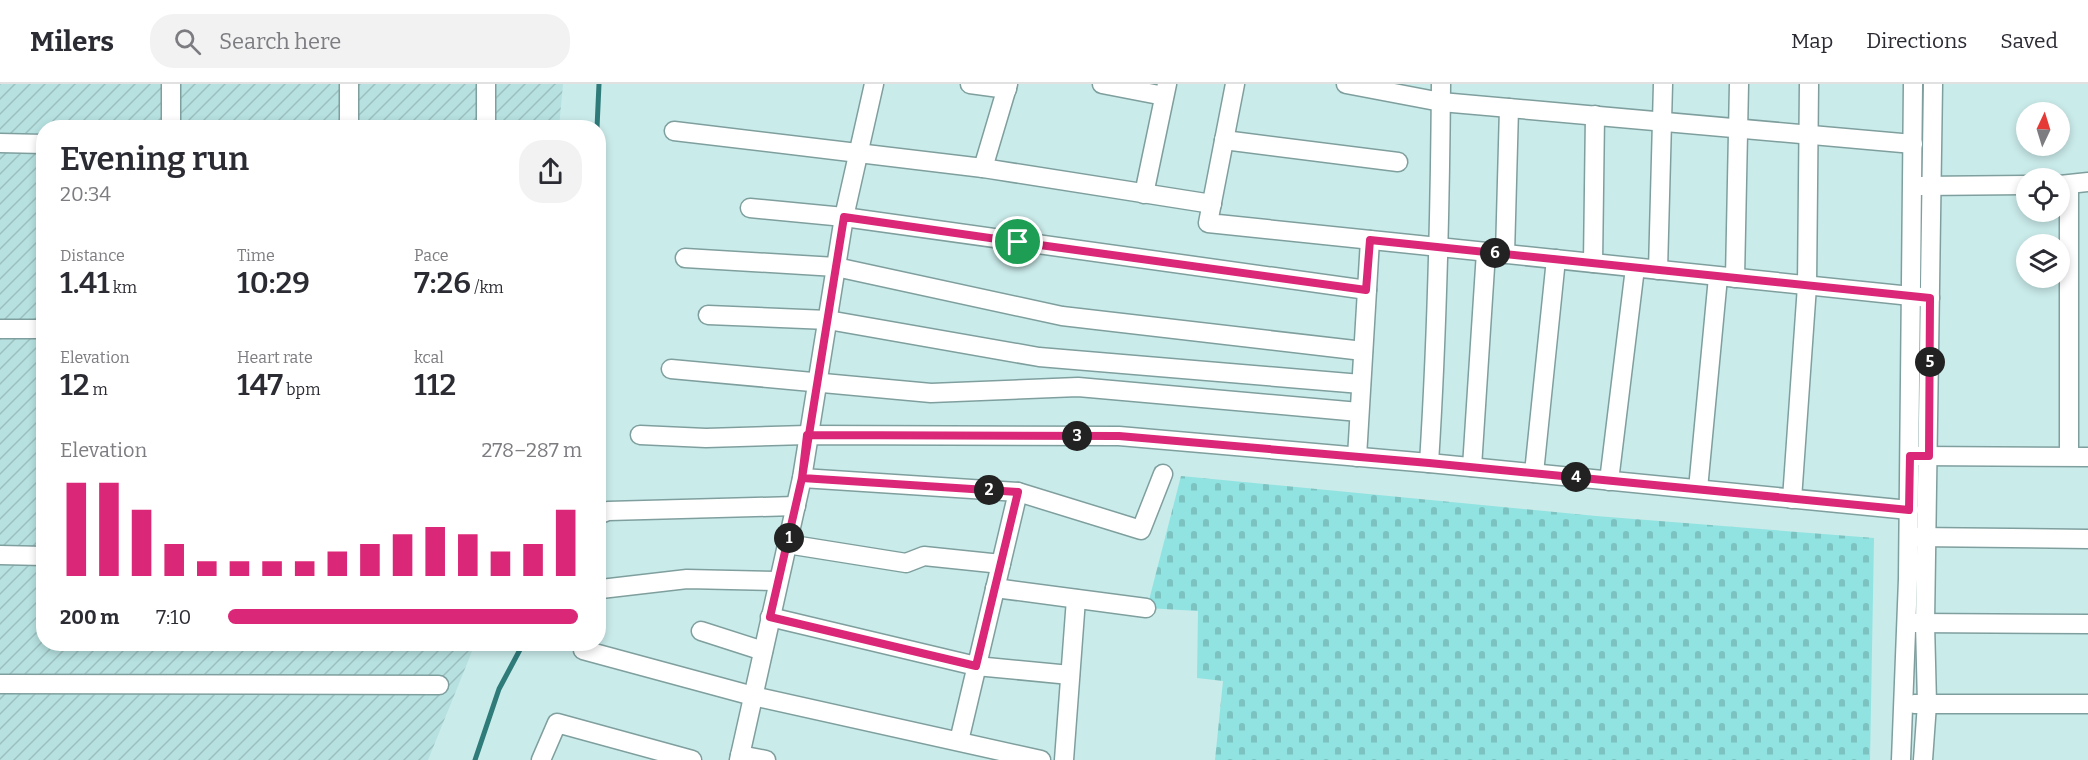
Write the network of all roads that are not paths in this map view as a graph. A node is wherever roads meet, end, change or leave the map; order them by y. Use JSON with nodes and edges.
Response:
{"nodes":[{"id":1,"x":171,"y":84,"type":"edge"},
{"id":2,"x":349,"y":84,"type":"edge"},
{"id":3,"x":486,"y":84,"type":"edge"},
{"id":4,"x":874,"y":84,"type":"edge"},
{"id":5,"x":970,"y":84,"type":"edge"},
{"id":6,"x":1102,"y":84,"type":"edge"},
{"id":7,"x":1234,"y":84,"type":"edge"},
{"id":8,"x":1346,"y":84,"type":"edge"},
{"id":9,"x":1664,"y":84,"type":"edge"},
{"id":10,"x":1739,"y":84,"type":"edge"},
{"id":11,"x":1809,"y":84,"type":"edge"},
{"id":12,"x":1913,"y":84,"type":"edge"},
{"id":13,"x":1933,"y":84,"type":"edge"},
{"id":14,"x":1007,"y":86,"type":"edge"},
{"id":15,"x":1165,"y":90,"type":"edge"},
{"id":16,"x":1441,"y":93,"type":"edge"},
{"id":17,"x":1509,"y":108,"type":"junction"},
{"id":18,"x":1595,"y":116,"type":"junction"},
{"id":19,"x":171,"y":120,"type":"edge"},
{"id":20,"x":349,"y":120,"type":"edge"},
{"id":21,"x":486,"y":120,"type":"edge"},
{"id":22,"x":1662,"y":122,"type":"junction"},
{"id":23,"x":1738,"y":128,"type":"junction"},
{"id":24,"x":674,"y":131,"type":"dead end"},
{"id":25,"x":1808,"y":135,"type":"junction"},
{"id":26,"x":1224,"y":140,"type":"junction"},
{"id":27,"x":0,"y":143,"type":"edge"},
{"id":28,"x":36,"y":144,"type":"edge"},
{"id":29,"x":1913,"y":144,"type":"junction"},
{"id":30,"x":858,"y":153,"type":"junction"},
{"id":31,"x":1398,"y":162,"type":"dead end"},
{"id":32,"x":983,"y":168,"type":"junction"},
{"id":33,"x":2088,"y":182,"type":"edge"},
{"id":34,"x":2070,"y":184,"type":"edge"},
{"id":35,"x":2016,"y":185,"type":"edge"},
{"id":36,"x":1913,"y":186,"type":"junction"},
{"id":37,"x":1932,"y":186,"type":"junction"},
{"id":38,"x":1144,"y":194,"type":"junction"},
{"id":39,"x":1212,"y":204,"type":"junction"},
{"id":40,"x":750,"y":208,"type":"dead end"},
{"id":41,"x":844,"y":217,"type":"junction"},
{"id":42,"x":2065,"y":222,"type":"edge"},
{"id":43,"x":1370,"y":240,"type":"junction"},
{"id":44,"x":1439,"y":247,"type":"junction"},
{"id":45,"x":1486,"y":252,"type":"junction"},
{"id":46,"x":1505,"y":254,"type":"junction"},
{"id":47,"x":684,"y":258,"type":"dead end"},
{"id":48,"x":1556,"y":260,"type":"junction"},
{"id":49,"x":1593,"y":263,"type":"junction"},
{"id":50,"x":836,"y":267,"type":"junction"},
{"id":51,"x":1635,"y":268,"type":"junction"},
{"id":52,"x":1658,"y":270,"type":"junction"},
{"id":53,"x":1726,"y":278,"type":"junction"},
{"id":54,"x":1807,"y":286,"type":"junction"},
{"id":55,"x":1366,"y":290,"type":"junction"},
{"id":56,"x":1912,"y":297,"type":"junction"},
{"id":57,"x":1930,"y":298,"type":"junction"},
{"id":58,"x":708,"y":315,"type":"dead end"},
{"id":59,"x":828,"y":320,"type":"junction"},
{"id":60,"x":0,"y":329,"type":"edge"},
{"id":61,"x":36,"y":329,"type":"edge"},
{"id":62,"x":1363,"y":351,"type":"junction"},
{"id":63,"x":671,"y":369,"type":"dead end"},
{"id":64,"x":816,"y":383,"type":"junction"},
{"id":65,"x":1361,"y":384,"type":"junction"},
{"id":66,"x":1359,"y":412,"type":"junction"},
{"id":67,"x":640,"y":435,"type":"dead end"},
{"id":68,"x":807,"y":435,"type":"junction"},
{"id":69,"x":1357,"y":456,"type":"junction"},
{"id":70,"x":1910,"y":456,"type":"junction"},
{"id":71,"x":1929,"y":456,"type":"junction"},
{"id":72,"x":2069,"y":456,"type":"junction"},
{"id":73,"x":2088,"y":457,"type":"edge"},
{"id":74,"x":1429,"y":463,"type":"junction"},
{"id":75,"x":1472,"y":467,"type":"junction"},
{"id":76,"x":1534,"y":473,"type":"junction"},
{"id":77,"x":1163,"y":474,"type":"dead end"},
{"id":78,"x":802,"y":478,"type":"junction"},
{"id":79,"x":1610,"y":481,"type":"junction"},
{"id":80,"x":1698,"y":489,"type":"junction"},
{"id":81,"x":1018,"y":492,"type":"junction"},
{"id":82,"x":1792,"y":499,"type":"junction"},
{"id":83,"x":796,"y":506,"type":"junction"},
{"id":84,"x":1909,"y":510,"type":"junction"},
{"id":85,"x":606,"y":513,"type":"edge"},
{"id":86,"x":1909,"y":537,"type":"junction"},
{"id":87,"x":1927,"y":537,"type":"junction"},
{"id":88,"x":2088,"y":539,"type":"edge"},
{"id":89,"x":787,"y":544,"type":"junction"},
{"id":90,"x":0,"y":555,"type":"edge"},
{"id":91,"x":36,"y":556,"type":"edge"},
{"id":92,"x":1001,"y":564,"type":"junction"},
{"id":93,"x":778,"y":580,"type":"junction"},
{"id":94,"x":606,"y":588,"type":"edge"},
{"id":95,"x":995,"y":588,"type":"junction"},
{"id":96,"x":1076,"y":598,"type":"junction"},
{"id":97,"x":1146,"y":608,"type":"dead end"},
{"id":98,"x":770,"y":617,"type":"junction"},
{"id":99,"x":1916,"y":623,"type":"junction"},
{"id":100,"x":2088,"y":624,"type":"edge"},
{"id":101,"x":701,"y":631,"type":"dead end"},
{"id":102,"x":587,"y":651,"type":"edge"},
{"id":103,"x":763,"y":651,"type":"junction"},
{"id":104,"x":976,"y":666,"type":"junction"},
{"id":105,"x":1070,"y":675,"type":"junction"},
{"id":106,"x":0,"y":684,"type":"edge"},
{"id":107,"x":439,"y":685,"type":"dead end"},
{"id":108,"x":753,"y":696,"type":"junction"},
{"id":109,"x":1903,"y":704,"type":"junction"},
{"id":110,"x":1927,"y":704,"type":"junction"},
{"id":111,"x":2088,"y":704,"type":"edge"},
{"id":112,"x":959,"y":741,"type":"junction"},
{"id":113,"x":642,"y":753,"type":"edge"},
{"id":114,"x":739,"y":757,"type":"edge"},
{"id":115,"x":1033,"y":759,"type":"edge"},
{"id":116,"x":541,"y":760,"type":"edge"},
{"id":117,"x":692,"y":760,"type":"edge"},
{"id":118,"x":766,"y":760,"type":"edge"},
{"id":119,"x":1064,"y":760,"type":"edge"},
{"id":120,"x":1901,"y":760,"type":"edge"},
{"id":121,"x":1923,"y":760,"type":"edge"}],
"edges":[{"from":1,"to":19,"type":"street"},
{"from":2,"to":20,"type":"street"},
{"from":3,"to":21,"type":"street"},
{"from":4,"to":30,"type":"street"},
{"from":5,"to":14,"type":"street"},
{"from":6,"to":15,"type":"street"},
{"from":7,"to":26,"type":"street"},
{"from":8,"to":16,"type":"street"},
{"from":9,"to":22,"type":"street"},
{"from":10,"to":23,"type":"street"},
{"from":11,"to":25,"type":"street"},
{"from":12,"to":29,"type":"street"},
{"from":13,"to":37,"type":"street"},
{"from":14,"to":32,"type":"street"},
{"from":15,"to":38,"type":"street"},
{"from":16,"to":17,"type":"street"},
{"from":16,"to":44,"type":"street"},
{"from":17,"to":18,"type":"street"},
{"from":17,"to":46,"type":"street"},
{"from":18,"to":22,"type":"street"},
{"from":18,"to":49,"type":"street"},
{"from":22,"to":23,"type":"street"},
{"from":22,"to":52,"type":"street"},
{"from":23,"to":25,"type":"street"},
{"from":23,"to":53,"type":"street"},
{"from":24,"to":30,"type":"street"},
{"from":25,"to":29,"type":"street"},
{"from":25,"to":54,"type":"street"},
{"from":26,"to":31,"type":"street"},
{"from":26,"to":39,"type":"street"},
{"from":27,"to":28,"type":"street"},
{"from":29,"to":36,"type":"street"},
{"from":30,"to":32,"type":"street"},
{"from":30,"to":41,"type":"street"},
{"from":32,"to":38,"type":"street"},
{"from":33,"to":34,"type":"street"},
{"from":35,"to":37,"type":"street"},
{"from":36,"to":37,"type":"street"},
{"from":36,"to":56,"type":"street"},
{"from":37,"to":57,"type":"street"},
{"from":38,"to":39,"type":"street"},
{"from":39,"to":43,"type":"street"},
{"from":40,"to":41,"type":"street"},
{"from":41,"to":50,"type":"street"},
{"from":41,"to":55,"type":"street"},
{"from":42,"to":72,"type":"street"},
{"from":43,"to":44,"type":"street"},
{"from":43,"to":55,"type":"street"},
{"from":44,"to":45,"type":"street"},
{"from":44,"to":74,"type":"street"},
{"from":45,"to":46,"type":"street"},
{"from":45,"to":75,"type":"street"},
{"from":46,"to":48,"type":"street"},
{"from":47,"to":50,"type":"street"},
{"from":48,"to":49,"type":"street"},
{"from":48,"to":76,"type":"street"},
{"from":49,"to":51,"type":"street"},
{"from":50,"to":59,"type":"street"},
{"from":50,"to":62,"type":"street"},
{"from":51,"to":52,"type":"street"},
{"from":51,"to":79,"type":"street"},
{"from":52,"to":53,"type":"street"},
{"from":53,"to":54,"type":"street"},
{"from":53,"to":80,"type":"street"},
{"from":54,"to":56,"type":"street"},
{"from":54,"to":82,"type":"street"},
{"from":55,"to":62,"type":"street"},
{"from":56,"to":57,"type":"street"},
{"from":56,"to":70,"type":"street"},
{"from":57,"to":71,"type":"street"},
{"from":58,"to":59,"type":"street"},
{"from":59,"to":64,"type":"street"},
{"from":59,"to":65,"type":"street"},
{"from":60,"to":61,"type":"street"},
{"from":62,"to":65,"type":"street"},
{"from":63,"to":64,"type":"street"},
{"from":64,"to":66,"type":"street"},
{"from":64,"to":68,"type":"street"},
{"from":65,"to":66,"type":"street"},
{"from":66,"to":69,"type":"street"},
{"from":67,"to":68,"type":"street"},
{"from":68,"to":69,"type":"street"},
{"from":68,"to":78,"type":"street"},
{"from":69,"to":74,"type":"street"},
{"from":70,"to":71,"type":"street"},
{"from":70,"to":84,"type":"street"},
{"from":71,"to":72,"type":"street"},
{"from":71,"to":87,"type":"street"},
{"from":72,"to":73,"type":"street"},
{"from":74,"to":75,"type":"street"},
{"from":75,"to":76,"type":"street"},
{"from":76,"to":79,"type":"street"},
{"from":77,"to":81,"type":"street"},
{"from":78,"to":81,"type":"street"},
{"from":78,"to":83,"type":"street"},
{"from":79,"to":80,"type":"street"},
{"from":80,"to":82,"type":"street"},
{"from":81,"to":92,"type":"street"},
{"from":82,"to":84,"type":"street"},
{"from":83,"to":85,"type":"street"},
{"from":83,"to":89,"type":"street"},
{"from":84,"to":86,"type":"street"},
{"from":86,"to":87,"type":"street"},
{"from":86,"to":99,"type":"street"},
{"from":87,"to":88,"type":"street"},
{"from":87,"to":99,"type":"street"},
{"from":89,"to":92,"type":"street"},
{"from":89,"to":93,"type":"street"},
{"from":90,"to":91,"type":"street"},
{"from":92,"to":95,"type":"street"},
{"from":93,"to":94,"type":"street"},
{"from":93,"to":98,"type":"street"},
{"from":95,"to":96,"type":"street"},
{"from":95,"to":104,"type":"street"},
{"from":96,"to":97,"type":"street"},
{"from":96,"to":105,"type":"street"},
{"from":98,"to":103,"type":"street"},
{"from":98,"to":104,"type":"street"},
{"from":99,"to":100,"type":"street"},
{"from":99,"to":109,"type":"street"},
{"from":99,"to":110,"type":"street"},
{"from":101,"to":103,"type":"street"},
{"from":102,"to":108,"type":"street"},
{"from":103,"to":108,"type":"street"},
{"from":104,"to":105,"type":"street"},
{"from":104,"to":112,"type":"street"},
{"from":105,"to":119,"type":"street"},
{"from":106,"to":107,"type":"street"},
{"from":108,"to":112,"type":"street"},
{"from":108,"to":114,"type":"street"},
{"from":109,"to":110,"type":"street"},
{"from":109,"to":120,"type":"street"},
{"from":110,"to":111,"type":"street"},
{"from":110,"to":121,"type":"street"},
{"from":112,"to":115,"type":"street"},
{"from":113,"to":116,"type":"street"},
{"from":113,"to":117,"type":"street"},
{"from":114,"to":118,"type":"street"}]}
